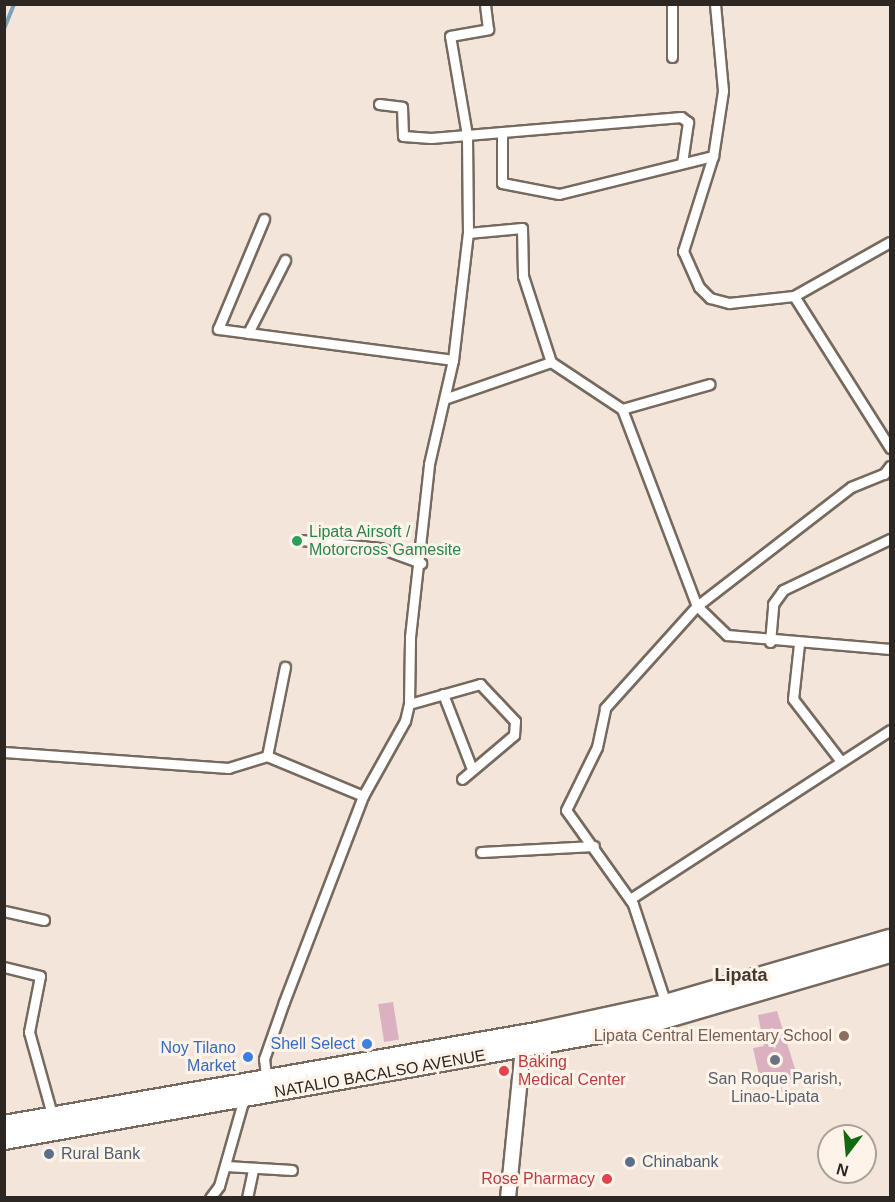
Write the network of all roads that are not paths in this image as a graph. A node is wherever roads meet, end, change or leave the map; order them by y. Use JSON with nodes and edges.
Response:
{"nodes":[{"id":1,"x":485,"y":4,"type":"edge"},
{"id":2,"x":672,"y":4,"type":"edge"},
{"id":3,"x":714,"y":4,"type":"edge"},
{"id":4,"x":672,"y":57,"type":"dead end"},
{"id":5,"x":379,"y":104,"type":"dead end"},
{"id":6,"x":502,"y":132,"type":"junction"},
{"id":7,"x":467,"y":135,"type":"junction"},
{"id":8,"x":713,"y":156,"type":"junction"},
{"id":9,"x":682,"y":163,"type":"junction"},
{"id":10,"x":264,"y":219,"type":"dead end"},
{"id":11,"x":468,"y":233,"type":"junction"},
{"id":12,"x":891,"y":242,"type":"edge"},
{"id":13,"x":285,"y":260,"type":"dead end"},
{"id":14,"x":794,"y":296,"type":"junction"},
{"id":15,"x":249,"y":333,"type":"junction"},
{"id":16,"x":453,"y":360,"type":"junction"},
{"id":17,"x":551,"y":362,"type":"junction"},
{"id":18,"x":710,"y":384,"type":"dead end"},
{"id":19,"x":447,"y":398,"type":"junction"},
{"id":20,"x":622,"y":409,"type":"junction"},
{"id":21,"x":891,"y":448,"type":"edge"},
{"id":22,"x":891,"y":466,"type":"edge"},
{"id":23,"x":891,"y":539,"type":"edge"},
{"id":24,"x":301,"y":540,"type":"dead end"},
{"id":25,"x":421,"y":563,"type":"junction"},
{"id":26,"x":697,"y":606,"type":"junction"},
{"id":27,"x":770,"y":642,"type":"junction"},
{"id":28,"x":799,"y":644,"type":"junction"},
{"id":29,"x":891,"y":650,"type":"edge"},
{"id":30,"x":285,"y":668,"type":"dead end"},
{"id":31,"x":443,"y":694,"type":"junction"},
{"id":32,"x":409,"y":704,"type":"junction"},
{"id":33,"x":891,"y":730,"type":"edge"},
{"id":34,"x":4,"y":752,"type":"edge"},
{"id":35,"x":267,"y":756,"type":"junction"},
{"id":36,"x":840,"y":760,"type":"junction"},
{"id":37,"x":472,"y":769,"type":"junction"},
{"id":38,"x":462,"y":779,"type":"dead end"},
{"id":39,"x":363,"y":796,"type":"junction"},
{"id":40,"x":594,"y":846,"type":"junction"},
{"id":41,"x":481,"y":852,"type":"dead end"},
{"id":42,"x":630,"y":899,"type":"junction"},
{"id":43,"x":4,"y":911,"type":"edge"},
{"id":44,"x":44,"y":920,"type":"dead end"},
{"id":45,"x":891,"y":939,"type":"edge"},
{"id":46,"x":891,"y":953,"type":"edge"},
{"id":47,"x":4,"y":967,"type":"edge"},
{"id":48,"x":666,"y":1004,"type":"junction"},
{"id":49,"x":524,"y":1042,"type":"junction"},
{"id":50,"x":267,"y":1088,"type":"junction"},
{"id":51,"x":244,"y":1098,"type":"junction"},
{"id":52,"x":53,"y":1119,"type":"junction"},
{"id":53,"x":4,"y":1125,"type":"edge"},
{"id":54,"x":4,"y":1140,"type":"edge"},
{"id":55,"x":226,"y":1166,"type":"junction"},
{"id":56,"x":253,"y":1170,"type":"junction"},
{"id":57,"x":292,"y":1170,"type":"dead end"},
{"id":58,"x":210,"y":1197,"type":"edge"},
{"id":59,"x":247,"y":1197,"type":"edge"},
{"id":60,"x":508,"y":1197,"type":"edge"}],
"edges":[{"from":1,"to":7,"type":"street"},
{"from":2,"to":4,"type":"street"},
{"from":3,"to":8,"type":"street"},
{"from":5,"to":7,"type":"street"},
{"from":6,"to":7,"type":"street"},
{"from":6,"to":9,"type":"street"},
{"from":6,"to":9,"type":"street"},
{"from":7,"to":11,"type":"street"},
{"from":8,"to":9,"type":"street"},
{"from":8,"to":14,"type":"street"},
{"from":10,"to":15,"type":"street"},
{"from":11,"to":16,"type":"street"},
{"from":11,"to":17,"type":"street"},
{"from":12,"to":14,"type":"street"},
{"from":13,"to":15,"type":"street"},
{"from":14,"to":21,"type":"street"},
{"from":15,"to":16,"type":"street"},
{"from":16,"to":19,"type":"street"},
{"from":17,"to":19,"type":"street"},
{"from":17,"to":20,"type":"street"},
{"from":18,"to":20,"type":"street"},
{"from":19,"to":25,"type":"street"},
{"from":20,"to":26,"type":"street"},
{"from":22,"to":26,"type":"street"},
{"from":23,"to":27,"type":"street"},
{"from":24,"to":25,"type":"street"},
{"from":25,"to":32,"type":"street"},
{"from":26,"to":27,"type":"street"},
{"from":26,"to":40,"type":"street"},
{"from":27,"to":28,"type":"street"},
{"from":28,"to":29,"type":"street"},
{"from":28,"to":36,"type":"street"},
{"from":30,"to":35,"type":"street"},
{"from":31,"to":32,"type":"street"},
{"from":31,"to":37,"type":"street"},
{"from":31,"to":37,"type":"street"},
{"from":32,"to":39,"type":"street"},
{"from":33,"to":36,"type":"street"},
{"from":34,"to":35,"type":"street"},
{"from":35,"to":39,"type":"street"},
{"from":36,"to":42,"type":"street"},
{"from":37,"to":38,"type":"street"},
{"from":39,"to":50,"type":"street"},
{"from":40,"to":41,"type":"street"},
{"from":40,"to":42,"type":"street"},
{"from":42,"to":48,"type":"street"},
{"from":43,"to":44,"type":"street"},
{"from":45,"to":48,"type":"highway","name":"NATALIO BACALSO AVENUE"},
{"from":46,"to":49,"type":"highway","name":"NATALIO BACALSO AVENUE"},
{"from":47,"to":52,"type":"street"},
{"from":48,"to":49,"type":"highway","name":"NATALIO BACALSO AVENUE"},
{"from":49,"to":50,"type":"highway","name":"NATALIO BACALSO AVENUE"},
{"from":49,"to":60,"type":"street"},
{"from":50,"to":51,"type":"highway","name":"NATALIO BACALSO AVENUE"},
{"from":50,"to":52,"type":"highway","name":"NATALIO BACALSO AVENUE"},
{"from":51,"to":54,"type":"highway","name":"NATALIO BACALSO AVENUE"},
{"from":51,"to":55,"type":"street"},
{"from":52,"to":53,"type":"highway","name":"NATALIO BACALSO AVENUE"},
{"from":55,"to":56,"type":"street"},
{"from":55,"to":58,"type":"street"},
{"from":56,"to":57,"type":"street"},
{"from":56,"to":59,"type":"street"}]}
